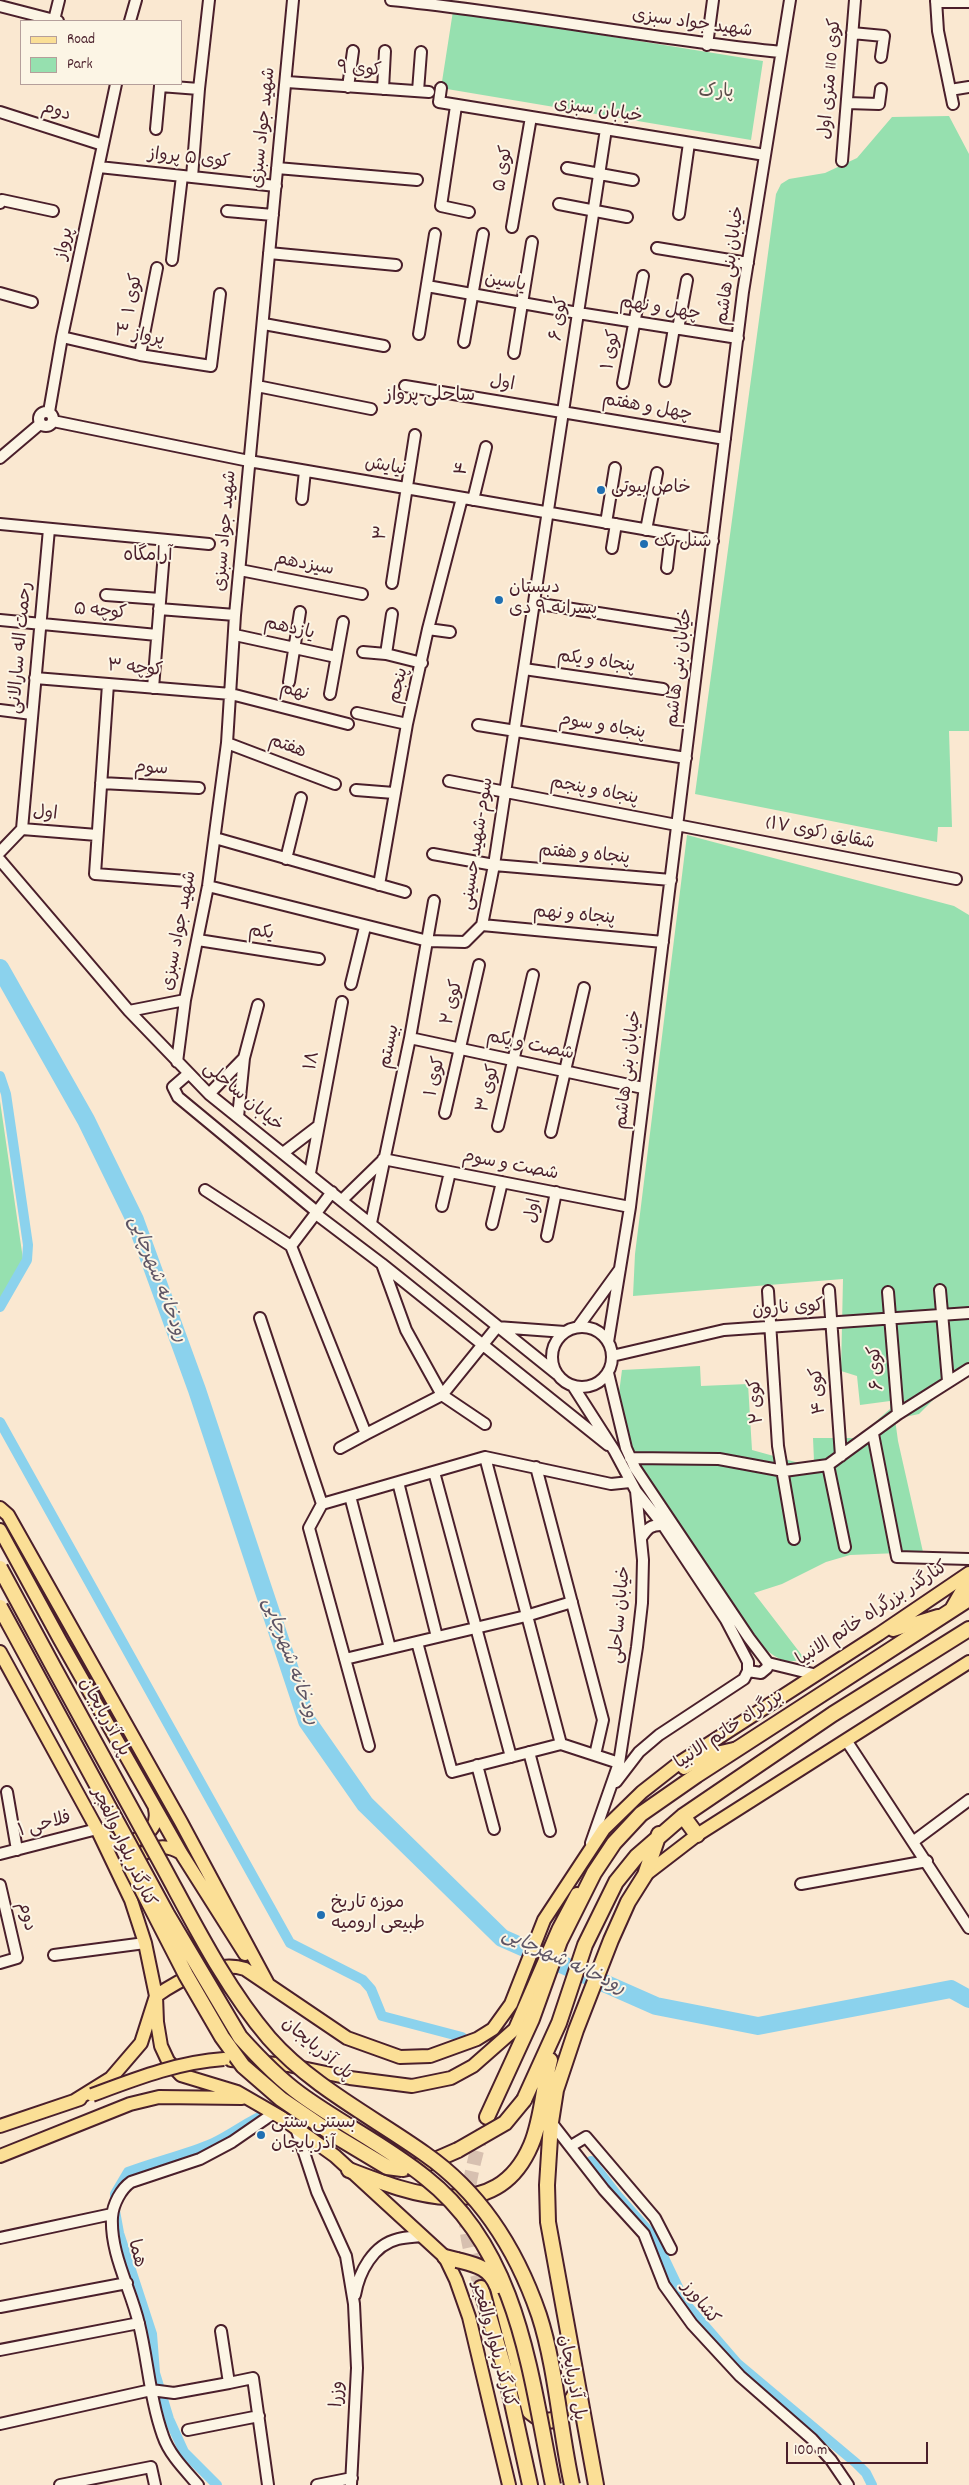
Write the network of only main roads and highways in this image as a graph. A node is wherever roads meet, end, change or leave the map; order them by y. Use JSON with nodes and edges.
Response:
{"nodes":[{"id":1,"x":0,"y":1508,"type":"edge"},
{"id":2,"x":0,"y":1530,"type":"edge"},
{"id":3,"x":0,"y":1568,"type":"edge"},
{"id":4,"x":969,"y":1573,"type":"edge"},
{"id":5,"x":969,"y":1580,"type":"edge"},
{"id":6,"x":969,"y":1599,"type":"edge"},
{"id":7,"x":0,"y":1607,"type":"edge"},
{"id":8,"x":949,"y":1612,"type":"junction"},
{"id":9,"x":969,"y":1629,"type":"edge"},
{"id":10,"x":879,"y":1634,"type":"junction"},
{"id":11,"x":0,"y":1652,"type":"edge"},
{"id":12,"x":969,"y":1662,"type":"edge"},
{"id":13,"x":738,"y":1748,"type":"junction"},
{"id":14,"x":642,"y":1792,"type":"junction"},
{"id":15,"x":104,"y":1801,"type":"junction"},
{"id":16,"x":154,"y":1803,"type":"junction"},
{"id":17,"x":683,"y":1816,"type":"junction"},
{"id":18,"x":97,"y":1829,"type":"junction"},
{"id":19,"x":659,"y":1834,"type":"junction"},
{"id":20,"x":697,"y":1835,"type":"junction"},
{"id":21,"x":181,"y":1853,"type":"junction"},
{"id":22,"x":645,"y":1876,"type":"junction"},
{"id":23,"x":591,"y":1879,"type":"junction"},
{"id":24,"x":131,"y":1900,"type":"junction"},
{"id":25,"x":561,"y":1928,"type":"junction"},
{"id":26,"x":269,"y":1986,"type":"junction"},
{"id":27,"x":156,"y":1996,"type":"junction"},
{"id":28,"x":508,"y":2008,"type":"junction"},
{"id":29,"x":524,"y":2019,"type":"junction"},
{"id":30,"x":558,"y":2023,"type":"junction"},
{"id":31,"x":249,"y":2098,"type":"junction"},
{"id":32,"x":74,"y":2101,"type":"junction"},
{"id":33,"x":487,"y":2116,"type":"tunnel mouth"},
{"id":34,"x":0,"y":2126,"type":"edge"},
{"id":35,"x":0,"y":2156,"type":"edge"},
{"id":36,"x":349,"y":2170,"type":"junction"},
{"id":37,"x":451,"y":2259,"type":"junction"},
{"id":38,"x":481,"y":2288,"type":"tunnel mouth"},
{"id":39,"x":578,"y":2390,"type":"junction"},
{"id":40,"x":509,"y":2485,"type":"edge"},
{"id":41,"x":530,"y":2485,"type":"edge"},
{"id":42,"x":553,"y":2485,"type":"edge"},
{"id":43,"x":572,"y":2485,"type":"edge"},
{"id":44,"x":596,"y":2485,"type":"edge"}],
"edges":[{"from":1,"to":26,"type":"main road"},
{"from":2,"to":16,"type":"main road"},
{"from":3,"to":43,"type":"highway","name":"پل آذربایجان","bridge":true},
{"from":4,"to":10,"type":"main road","name":"کنارگذر بزرگراه خاتم الانبیا"},
{"from":5,"to":8,"type":"highway"},
{"from":6,"to":8,"type":"highway","name":"بزرگراه خاتم الانبیا"},
{"from":7,"to":15,"type":"highway","bridge":true},
{"from":8,"to":10,"type":"main road"},
{"from":8,"to":13,"type":"highway","name":"بزرگراه خاتم الانبیا"},
{"from":9,"to":17,"type":"highway"},
{"from":10,"to":14,"type":"main road","name":"کنارگذر بزرگراه خاتم الانبیا"},
{"from":11,"to":18,"type":"main road","name":"کنارگذر بلوار والفجر"},
{"from":12,"to":20,"type":"main road"},
{"from":13,"to":14,"type":"main road"},
{"from":13,"to":23,"type":"highway","name":"بزرگراه خاتم الانبیا"},
{"from":14,"to":28,"type":"main road","name":"کنارگذر بزرگراه خاتم الانبیا"},
{"from":15,"to":30,"type":"highway","bridge":true},
{"from":15,"to":42,"type":"highway","bridge":true},
{"from":16,"to":18,"type":"main road"},
{"from":16,"to":21,"type":"main road"},
{"from":17,"to":19,"type":"highway"},
{"from":17,"to":20,"type":"highway"},
{"from":18,"to":24,"type":"main road","name":"کنارگذر بلوار والفجر"},
{"from":19,"to":22,"type":"highway"},
{"from":19,"to":30,"type":"highway"},
{"from":20,"to":22,"type":"main road"},
{"from":21,"to":24,"type":"main road"},
{"from":21,"to":26,"type":"main road"},
{"from":22,"to":39,"type":"highway"},
{"from":23,"to":25,"type":"highway","name":"بزرگراه خاتم الانبیا"},
{"from":23,"to":25,"type":"main road"},
{"from":24,"to":27,"type":"main road","name":"کنارگذر بلوار والفجر"},
{"from":25,"to":28,"type":"main road"},
{"from":25,"to":29,"type":"highway","name":"بزرگراه خاتم الانبیا"},
{"from":26,"to":27,"type":"main road"},
{"from":26,"to":28,"type":"main road"},
{"from":27,"to":31,"type":"main road","name":"کنارگذر بلوار والفجر"},
{"from":27,"to":32,"type":"main road"},
{"from":29,"to":32,"type":"main road","bridge":true},
{"from":29,"to":33,"type":"highway","name":"بزرگراه خاتم الانبیا"},
{"from":30,"to":36,"type":"highway"},
{"from":31,"to":35,"type":"main road"},
{"from":31,"to":36,"type":"main road","name":"کنارگذر بلوار والفجر"},
{"from":32,"to":34,"type":"main road"},
{"from":36,"to":37,"type":"main road","name":"کنارگذر بلوار والفجر"},
{"from":37,"to":39,"type":"highway","bridge":true},
{"from":37,"to":40,"type":"main road","name":"کنارگذر بلوار والفجر"},
{"from":38,"to":41,"type":"highway"},
{"from":39,"to":44,"type":"highway"}]}
